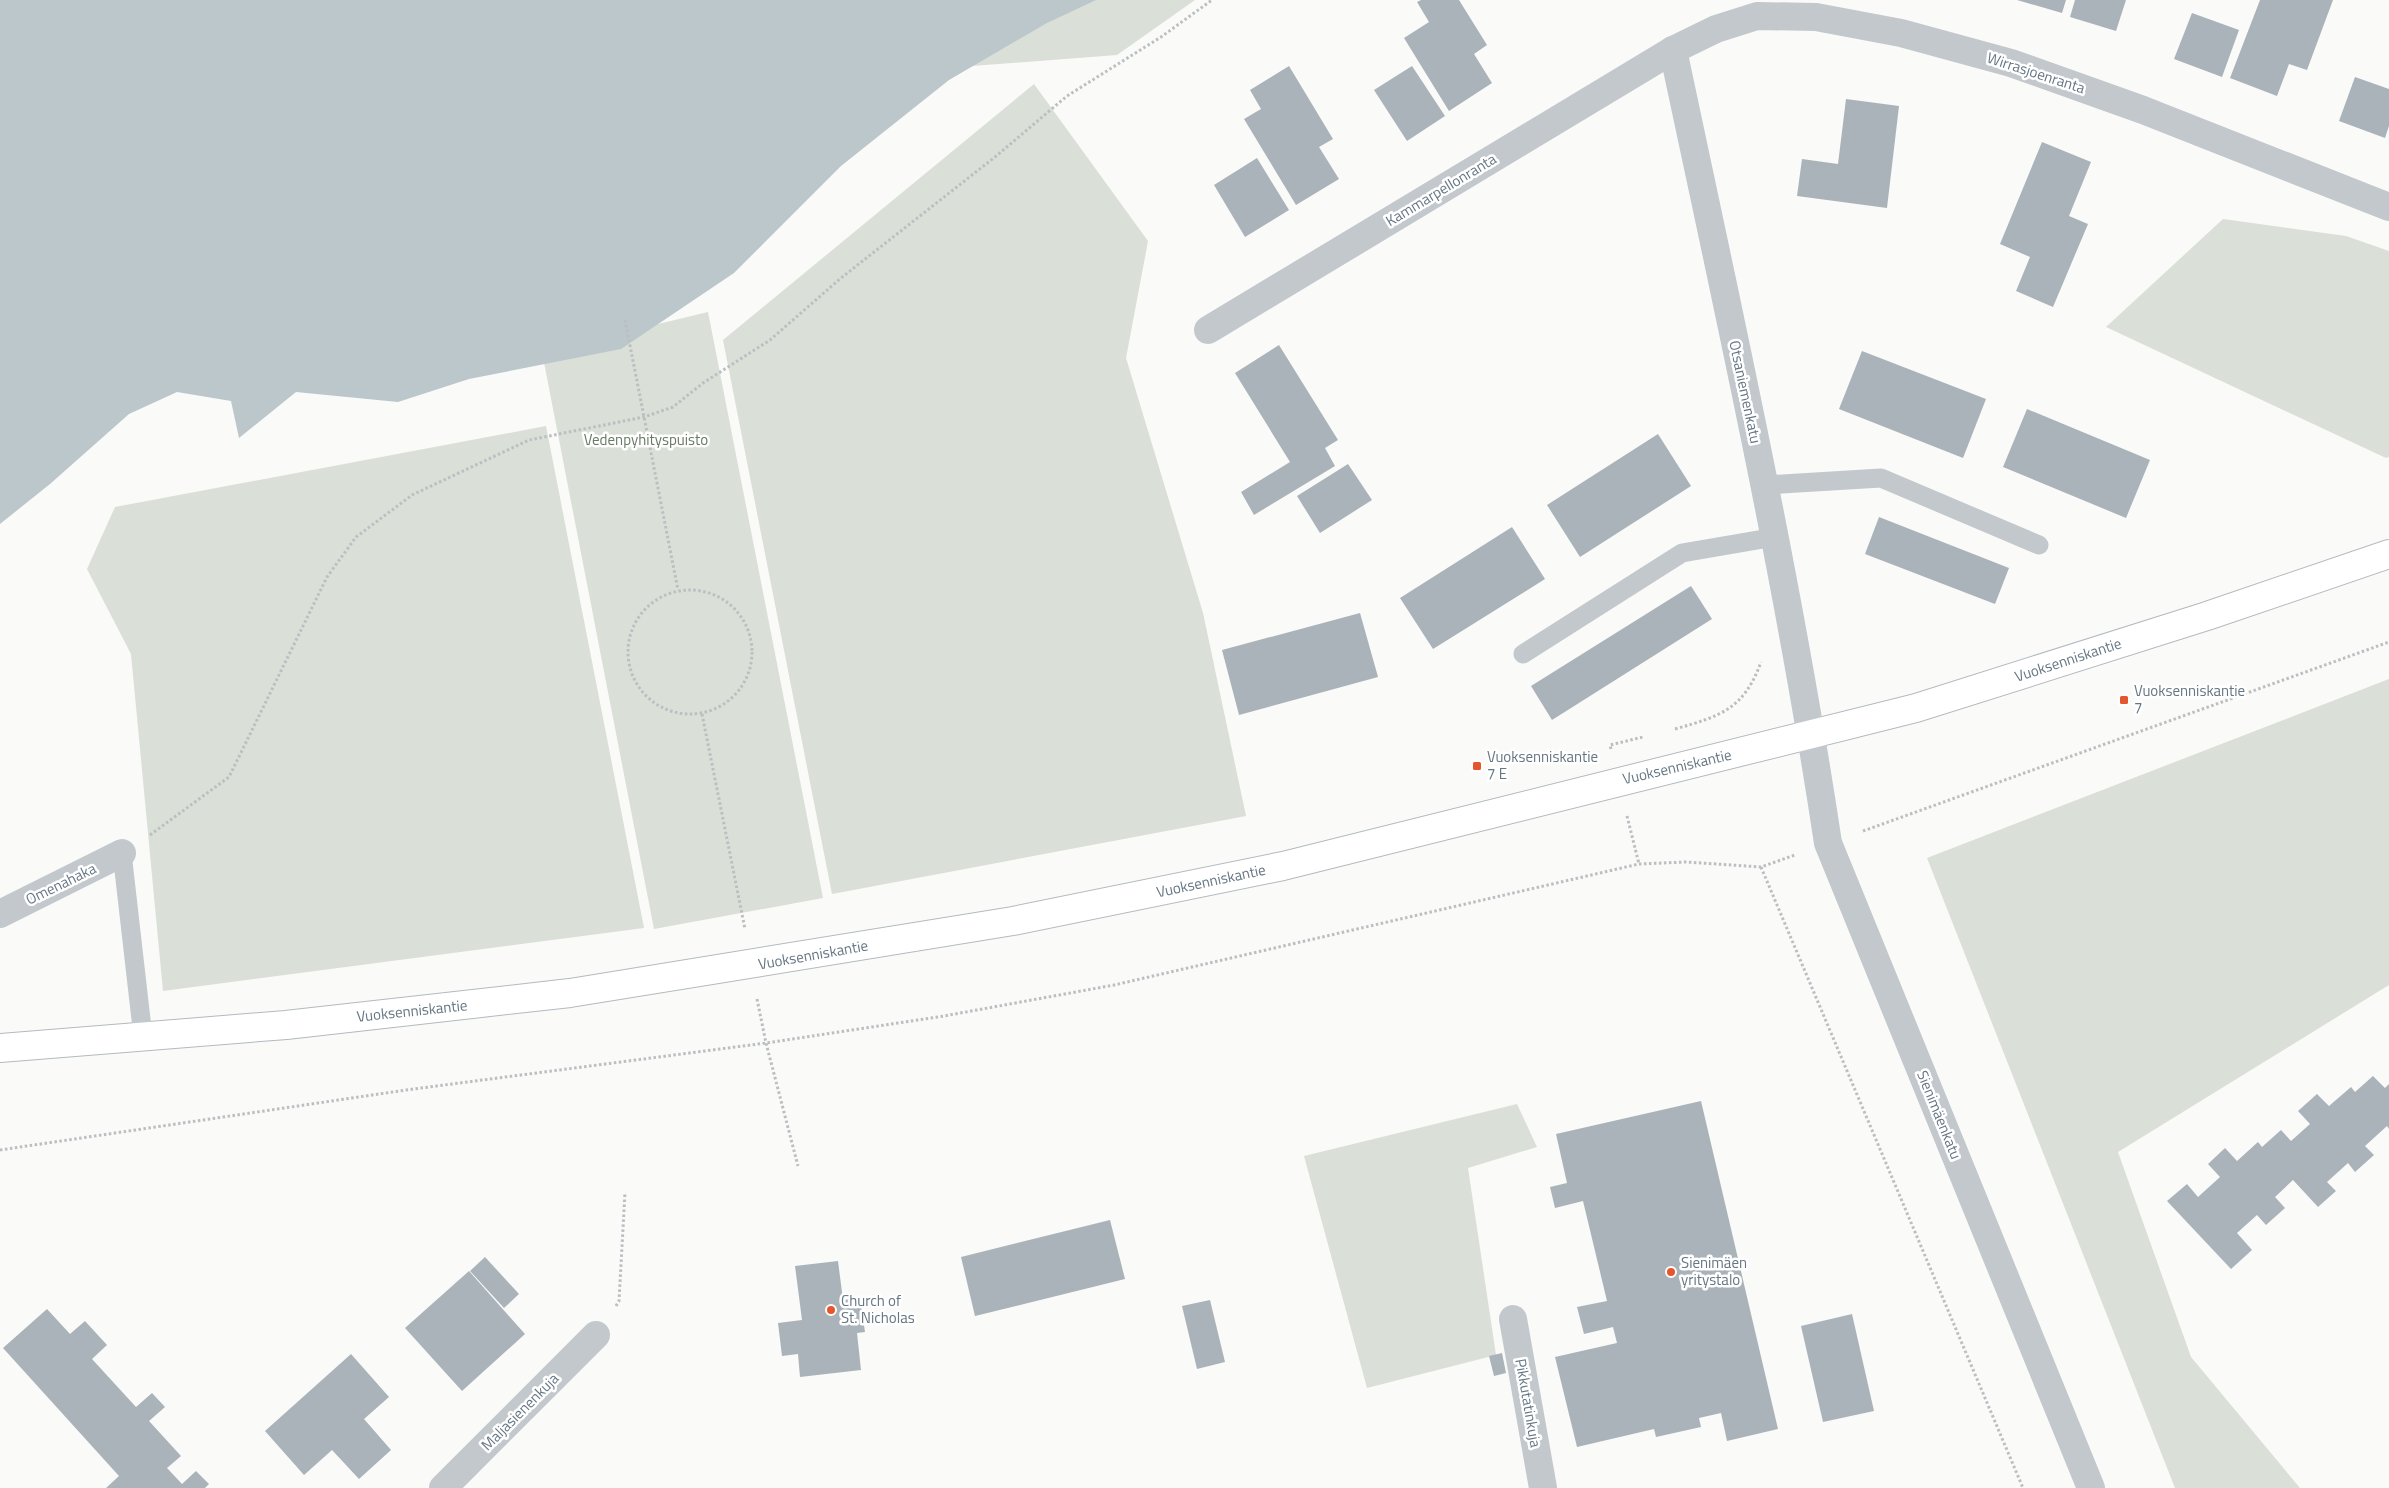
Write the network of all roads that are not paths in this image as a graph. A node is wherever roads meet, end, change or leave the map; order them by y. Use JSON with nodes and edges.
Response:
{"nodes":[{"id":1,"x":1672,"y":50,"type":"junction"},
{"id":2,"x":2389,"y":207,"type":"edge"},
{"id":3,"x":1208,"y":330,"type":"dead end"},
{"id":4,"x":1765,"y":485,"type":"junction"},
{"id":5,"x":1775,"y":537,"type":"junction"},
{"id":6,"x":2039,"y":545,"type":"dead end"},
{"id":7,"x":2389,"y":554,"type":"edge"},
{"id":8,"x":1523,"y":654,"type":"dead end"},
{"id":9,"x":1812,"y":734,"type":"junction"},
{"id":10,"x":122,"y":853,"type":"joint"},
{"id":11,"x":0,"y":914,"type":"edge"},
{"id":12,"x":143,"y":1037,"type":"junction"},
{"id":13,"x":0,"y":1048,"type":"edge"},
{"id":14,"x":1513,"y":1319,"type":"dead end"},
{"id":15,"x":596,"y":1335,"type":"road end"},
{"id":16,"x":443,"y":1488,"type":"edge"},
{"id":17,"x":1543,"y":1488,"type":"edge"},
{"id":18,"x":2091,"y":1488,"type":"edge"}],
"edges":[{"from":1,"to":2,"type":"street","name":"Wirrasjoenranta"},
{"from":1,"to":3,"type":"street","name":"Kammarpellonranta"},
{"from":1,"to":4,"type":"street","name":"Otsaniemenkatu"},
{"from":4,"to":5,"type":"street","name":"Otsaniemenkatu"},
{"from":4,"to":6,"type":"lane"},
{"from":5,"to":8,"type":"lane"},
{"from":5,"to":9,"type":"street","name":"Otsaniemenkatu"},
{"from":7,"to":9,"type":"street","name":"Vuoksenniskantie"},
{"from":9,"to":12,"type":"street","name":"Vuoksenniskantie"},
{"from":9,"to":18,"type":"street","name":"Sienimäenkatu"},
{"from":10,"to":11,"type":"street","name":"Omenahaka"},
{"from":10,"to":12,"type":"lane"},
{"from":12,"to":13,"type":"street","name":"Vuoksenniskantie"},
{"from":14,"to":17,"type":"street","name":"Pikkutatinkuja"},
{"from":15,"to":16,"type":"street","name":"Maljasienenkuja"}]}
